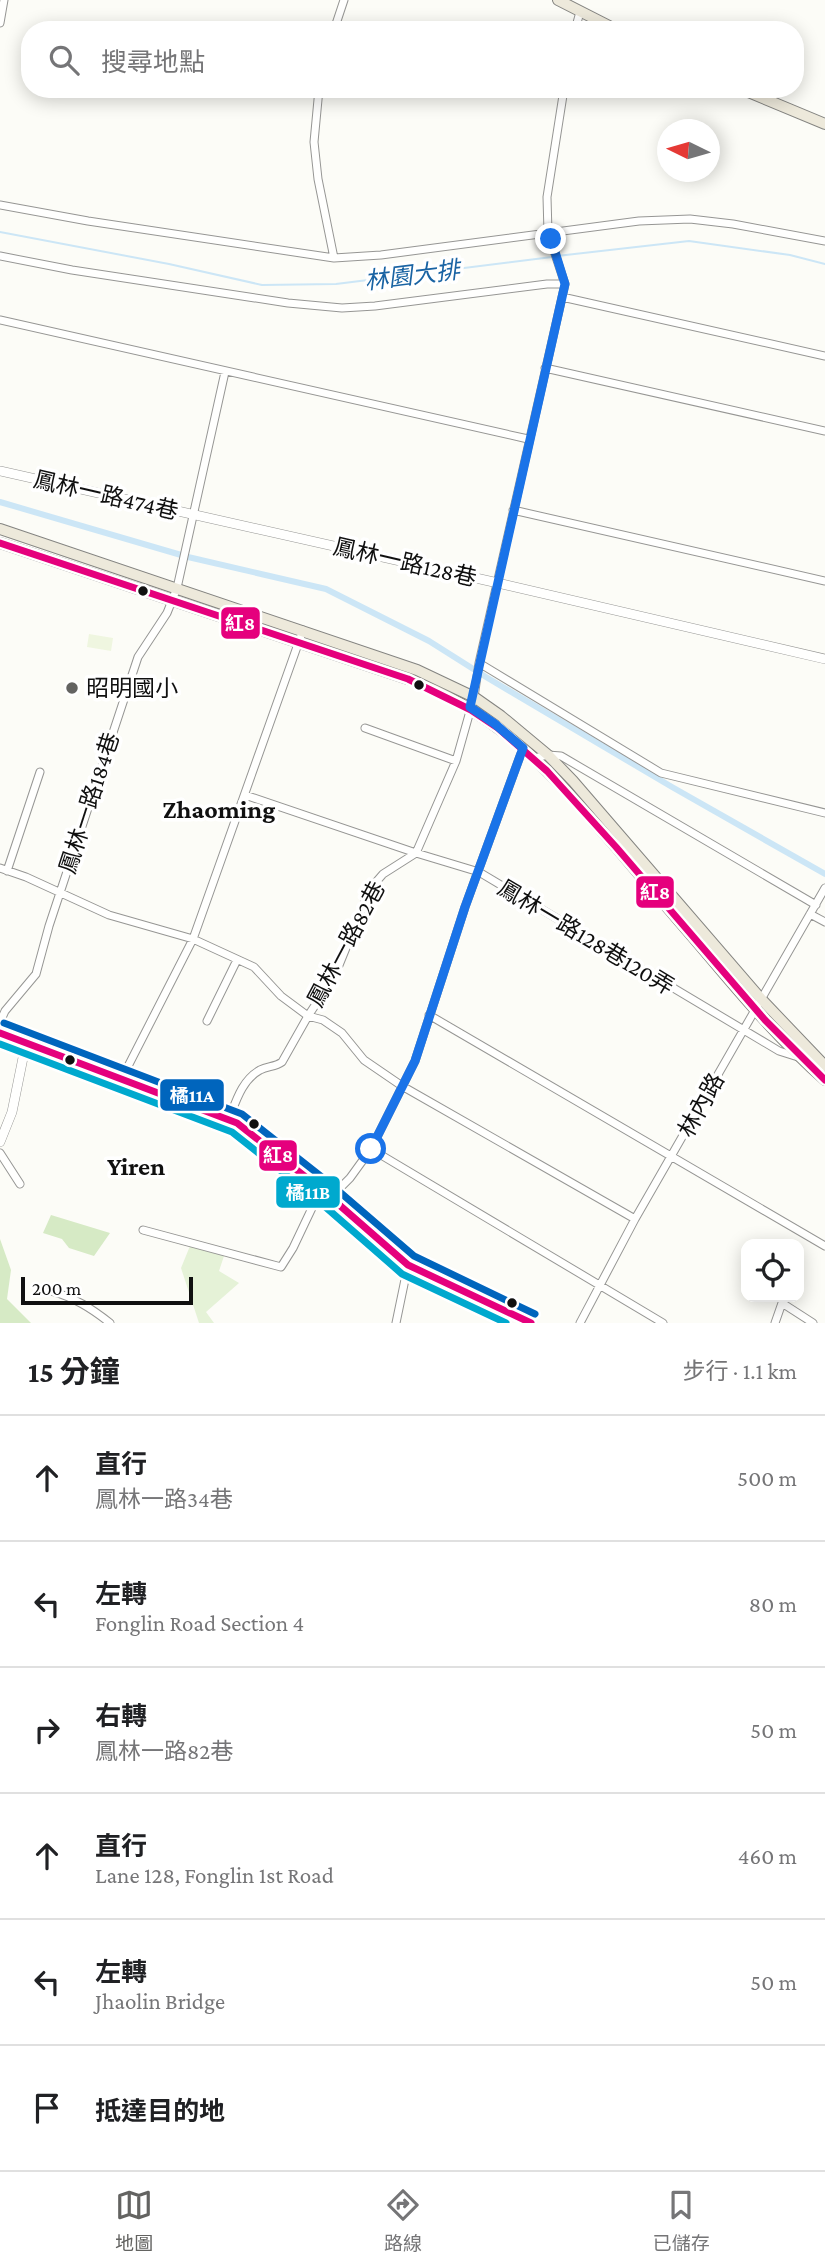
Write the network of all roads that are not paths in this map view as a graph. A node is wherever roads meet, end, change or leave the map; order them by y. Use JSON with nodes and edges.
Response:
{"nodes":[{"id":1,"x":4,"y":0,"type":"edge"},
{"id":2,"x":344,"y":0,"type":"edge"},
{"id":3,"x":558,"y":0,"type":"edge"},
{"id":4,"x":580,"y":12,"type":"junction"},
{"id":5,"x":337,"y":21,"type":"edge"},
{"id":6,"x":578,"y":21,"type":"edge"},
{"id":7,"x":598,"y":21,"type":"edge"},
{"id":8,"x":0,"y":23,"type":"edge"},
{"id":9,"x":318,"y":98,"type":"edge"},
{"id":10,"x":562,"y":98,"type":"edge"},
{"id":11,"x":763,"y":98,"type":"edge"},
{"id":12,"x":825,"y":124,"type":"edge"},
{"id":13,"x":0,"y":205,"type":"edge"},
{"id":14,"x":549,"y":236,"type":"junction"},
{"id":15,"x":825,"y":241,"type":"edge"},
{"id":16,"x":0,"y":256,"type":"edge"},
{"id":17,"x":334,"y":258,"type":"junction"},
{"id":18,"x":565,"y":282,"type":"junction"},
{"id":19,"x":562,"y":296,"type":"junction"},
{"id":20,"x":0,"y":320,"type":"edge"},
{"id":21,"x":825,"y":356,"type":"edge"},
{"id":22,"x":545,"y":368,"type":"junction"},
{"id":23,"x":225,"y":372,"type":"junction"},
{"id":24,"x":825,"y":431,"type":"edge"},
{"id":25,"x":528,"y":439,"type":"junction"},
{"id":26,"x":0,"y":471,"type":"edge"},
{"id":27,"x":513,"y":510,"type":"junction"},
{"id":28,"x":192,"y":514,"type":"junction"},
{"id":29,"x":0,"y":529,"type":"edge"},
{"id":30,"x":0,"y":543,"type":"edge"},
{"id":31,"x":825,"y":582,"type":"edge"},
{"id":32,"x":498,"y":583,"type":"junction"},
{"id":33,"x":177,"y":588,"type":"junction"},
{"id":34,"x":173,"y":600,"type":"junction"},
{"id":35,"x":301,"y":636,"type":"junction"},
{"id":36,"x":825,"y":659,"type":"edge"},
{"id":37,"x":478,"y":665,"type":"junction"},
{"id":38,"x":472,"y":702,"type":"junction"},
{"id":39,"x":365,"y":729,"type":"dead end"},
{"id":40,"x":523,"y":748,"type":"junction"},
{"id":41,"x":548,"y":755,"type":"junction"},
{"id":42,"x":534,"y":758,"type":"junction"},
{"id":43,"x":456,"y":761,"type":"junction"},
{"id":44,"x":40,"y":772,"type":"dead end"},
{"id":45,"x":245,"y":795,"type":"junction"},
{"id":46,"x":825,"y":813,"type":"edge"},
{"id":47,"x":416,"y":853,"type":"junction"},
{"id":48,"x":4,"y":869,"type":"edge"},
{"id":49,"x":479,"y":872,"type":"junction"},
{"id":50,"x":825,"y":888,"type":"edge"},
{"id":51,"x":59,"y":893,"type":"junction"},
{"id":52,"x":816,"y":905,"type":"junction"},
{"id":53,"x":810,"y":914,"type":"junction"},
{"id":54,"x":825,"y":922,"type":"edge"},
{"id":55,"x":193,"y":939,"type":"junction"},
{"id":56,"x":237,"y":960,"type":"junction"},
{"id":57,"x":762,"y":1000,"type":"junction"},
{"id":58,"x":755,"y":1011,"type":"junction"},
{"id":59,"x":429,"y":1015,"type":"junction"},
{"id":60,"x":308,"y":1016,"type":"junction"},
{"id":61,"x":207,"y":1021,"type":"dead end"},
{"id":62,"x":0,"y":1022,"type":"edge"},
{"id":63,"x":745,"y":1029,"type":"junction"},
{"id":64,"x":0,"y":1033,"type":"edge"},
{"id":65,"x":26,"y":1043,"type":"junction"},
{"id":66,"x":799,"y":1057,"type":"junction"},
{"id":67,"x":825,"y":1066,"type":"edge"},
{"id":68,"x":122,"y":1079,"type":"junction"},
{"id":69,"x":825,"y":1080,"type":"edge"},
{"id":70,"x":402,"y":1086,"type":"junction"},
{"id":71,"x":229,"y":1119,"type":"junction"},
{"id":72,"x":0,"y":1142,"type":"edge"},
{"id":73,"x":371,"y":1149,"type":"junction"},
{"id":74,"x":0,"y":1153,"type":"edge"},
{"id":75,"x":673,"y":1157,"type":"junction"},
{"id":76,"x":20,"y":1184,"type":"dead end"},
{"id":77,"x":321,"y":1189,"type":"junction"},
{"id":78,"x":330,"y":1198,"type":"junction"},
{"id":79,"x":635,"y":1219,"type":"junction"},
{"id":80,"x":143,"y":1230,"type":"dead end"},
{"id":81,"x":825,"y":1246,"type":"edge"},
{"id":82,"x":408,"y":1265,"type":"junction"},
{"id":83,"x":599,"y":1286,"type":"junction"},
{"id":84,"x":51,"y":1292,"type":"dead end"},
{"id":85,"x":110,"y":1323,"type":"edge"},
{"id":86,"x":396,"y":1323,"type":"edge"},
{"id":87,"x":531,"y":1323,"type":"edge"},
{"id":88,"x":580,"y":1323,"type":"edge"},
{"id":89,"x":663,"y":1323,"type":"edge"},
{"id":90,"x":775,"y":1323,"type":"edge"},
{"id":91,"x":813,"y":1323,"type":"edge"}],
"edges":[{"from":1,"to":8,"type":"street"},
{"from":2,"to":5,"type":"street"},
{"from":3,"to":4,"type":"main road"},
{"from":4,"to":6,"type":"street"},
{"from":4,"to":7,"type":"main road"},
{"from":9,"to":17,"type":"street"},
{"from":10,"to":14,"type":"street"},
{"from":11,"to":12,"type":"main road"},
{"from":13,"to":17,"type":"street"},
{"from":14,"to":15,"type":"street"},
{"from":14,"to":17,"type":"street"},
{"from":14,"to":18,"type":"street"},
{"from":16,"to":18,"type":"street"},
{"from":18,"to":19,"type":"street"},
{"from":19,"to":21,"type":"street"},
{"from":19,"to":22,"type":"street"},
{"from":20,"to":23,"type":"street"},
{"from":22,"to":24,"type":"street"},
{"from":22,"to":25,"type":"street"},
{"from":23,"to":25,"type":"street"},
{"from":23,"to":28,"type":"street","name":"鳳林一路474巷"},
{"from":25,"to":27,"type":"street"},
{"from":26,"to":28,"type":"street","name":"鳳林一路474巷"},
{"from":27,"to":31,"type":"street"},
{"from":27,"to":32,"type":"street"},
{"from":28,"to":32,"type":"street","name":"鳳林一路128巷"},
{"from":28,"to":33,"type":"street"},
{"from":29,"to":33,"type":"main road"},
{"from":30,"to":34,"type":"main road"},
{"from":32,"to":36,"type":"street","name":"鳳林一路128巷"},
{"from":32,"to":37,"type":"street"},
{"from":33,"to":34,"type":"street"},
{"from":33,"to":35,"type":"main road"},
{"from":34,"to":35,"type":"main road"},
{"from":34,"to":51,"type":"street","name":"鳳林一路184巷"},
{"from":35,"to":38,"type":"main road"},
{"from":35,"to":45,"type":"street"},
{"from":37,"to":38,"type":"street"},
{"from":37,"to":46,"type":"street"},
{"from":38,"to":40,"type":"main road"},
{"from":38,"to":41,"type":"main road"},
{"from":38,"to":43,"type":"street"},
{"from":39,"to":43,"type":"street"},
{"from":40,"to":42,"type":"main road"},
{"from":40,"to":49,"type":"street"},
{"from":41,"to":42,"type":"street"},
{"from":41,"to":52,"type":"street"},
{"from":41,"to":57,"type":"main road"},
{"from":42,"to":58,"type":"main road"},
{"from":43,"to":47,"type":"street"},
{"from":44,"to":48,"type":"street","name":"鳳林一路184巷"},
{"from":45,"to":47,"type":"street","name":"鳳林一路128巷120弄"},
{"from":45,"to":55,"type":"street"},
{"from":47,"to":49,"type":"street","name":"鳳林一路128巷120弄"},
{"from":47,"to":60,"type":"street","name":"鳳林一路82巷"},
{"from":48,"to":51,"type":"street","name":"鳳林一路184巷"},
{"from":49,"to":59,"type":"street"},
{"from":49,"to":63,"type":"street","name":"鳳林一路128巷120弄"},
{"from":50,"to":52,"type":"street","name":"林內路"},
{"from":51,"to":55,"type":"street","name":"鳳林一路184巷"},
{"from":51,"to":62,"type":"street","name":"鳳林一路184巷"},
{"from":52,"to":53,"type":"street","name":"林內路"},
{"from":53,"to":54,"type":"street"},
{"from":53,"to":57,"type":"street","name":"林內路"},
{"from":55,"to":56,"type":"street"},
{"from":55,"to":68,"type":"street"},
{"from":56,"to":60,"type":"street"},
{"from":56,"to":61,"type":"street"},
{"from":57,"to":58,"type":"street","name":"林內路"},
{"from":57,"to":67,"type":"main road"},
{"from":58,"to":63,"type":"street","name":"林內路"},
{"from":58,"to":66,"type":"main road"},
{"from":59,"to":70,"type":"street"},
{"from":59,"to":75,"type":"street"},
{"from":60,"to":70,"type":"street"},
{"from":60,"to":71,"type":"street","name":"鳳林一路82巷"},
{"from":63,"to":66,"type":"street","name":"鳳林一路128巷120弄"},
{"from":63,"to":75,"type":"street","name":"林內路"},
{"from":64,"to":65,"type":"street"},
{"from":65,"to":68,"type":"street"},
{"from":65,"to":72,"type":"street"},
{"from":66,"to":69,"type":"main road"},
{"from":68,"to":71,"type":"street"},
{"from":70,"to":73,"type":"street"},
{"from":70,"to":79,"type":"street"},
{"from":71,"to":77,"type":"street"},
{"from":73,"to":78,"type":"street"},
{"from":73,"to":83,"type":"street"},
{"from":74,"to":76,"type":"street"},
{"from":75,"to":79,"type":"street","name":"林內路"},
{"from":75,"to":81,"type":"street"},
{"from":77,"to":78,"type":"street"},
{"from":77,"to":80,"type":"street"},
{"from":78,"to":82,"type":"street"},
{"from":79,"to":83,"type":"street","name":"林內路"},
{"from":82,"to":86,"type":"street"},
{"from":82,"to":87,"type":"street"},
{"from":83,"to":88,"type":"street","name":"林內路"},
{"from":83,"to":89,"type":"street"},
{"from":84,"to":85,"type":"street"},
{"from":90,"to":91,"type":"street"}]}
